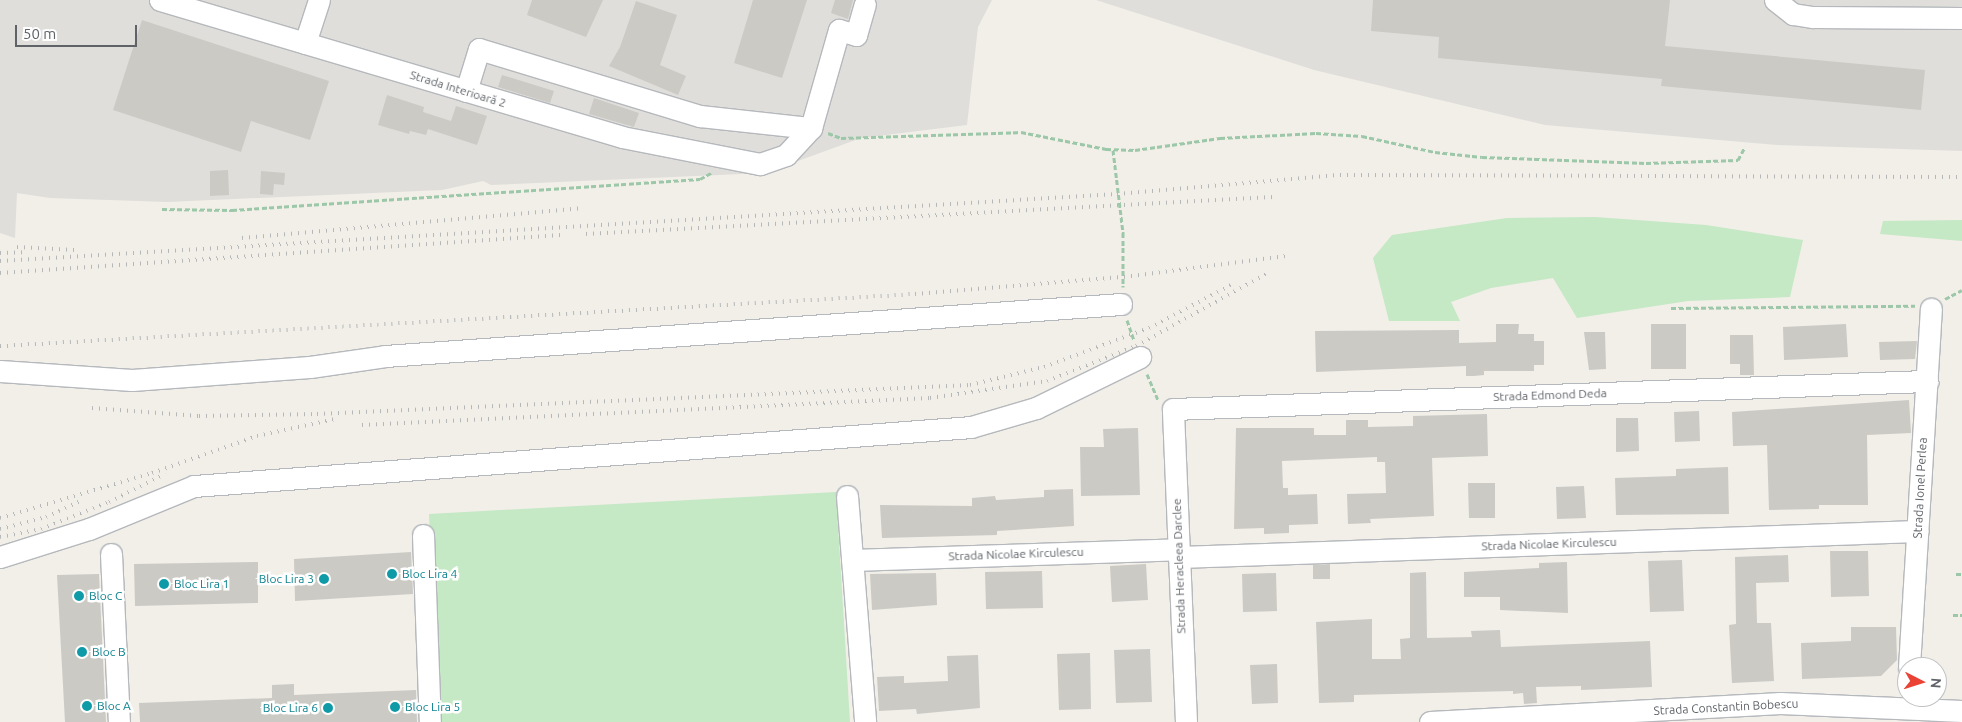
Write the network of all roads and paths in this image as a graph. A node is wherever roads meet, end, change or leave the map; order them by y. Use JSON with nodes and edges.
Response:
{"nodes":[{"id":1,"x":319,"y":0,"type":"edge"},
{"id":2,"x":1775,"y":0,"type":"edge"},
{"id":3,"x":166,"y":1,"type":"edge"},
{"id":4,"x":865,"y":4,"type":"dead end"},
{"id":5,"x":1962,"y":18,"type":"edge"},
{"id":6,"x":305,"y":43,"type":"junction"},
{"id":7,"x":466,"y":91,"type":"junction"},
{"id":8,"x":810,"y":128,"type":"junction"},
{"id":9,"x":1745,"y":146,"type":"dead end"},
{"id":10,"x":1113,"y":150,"type":"junction"},
{"id":11,"x":736,"y":159,"type":"junction"},
{"id":12,"x":162,"y":209,"type":"dead end"},
{"id":13,"x":1121,"y":304,"type":"joint"},
{"id":14,"x":1670,"y":308,"type":"dead end"},
{"id":15,"x":1931,"y":309,"type":"joint"},
{"id":16,"x":1140,"y":357,"type":"dead end"},
{"id":17,"x":0,"y":371,"type":"edge"},
{"id":18,"x":1927,"y":381,"type":"junction"},
{"id":19,"x":1173,"y":409,"type":"joint"},
{"id":20,"x":847,"y":496,"type":"dead end"},
{"id":21,"x":1918,"y":531,"type":"junction"},
{"id":22,"x":424,"y":535,"type":"dead end"},
{"id":23,"x":1179,"y":553,"type":"junction"},
{"id":24,"x":111,"y":554,"type":"dead end"},
{"id":25,"x":0,"y":557,"type":"edge"},
{"id":26,"x":852,"y":560,"type":"junction"},
{"id":27,"x":1956,"y":574,"type":"dead end"},
{"id":28,"x":1962,"y":574,"type":"edge"},
{"id":29,"x":1952,"y":615,"type":"dead end"},
{"id":30,"x":1962,"y":615,"type":"edge"},
{"id":31,"x":1910,"y":657,"type":"edge"},
{"id":32,"x":1897,"y":702,"type":"edge"},
{"id":33,"x":1938,"y":707,"type":"edge"},
{"id":34,"x":1962,"y":711,"type":"edge"},
{"id":35,"x":1739,"y":713,"type":"edge"},
{"id":36,"x":119,"y":722,"type":"edge"},
{"id":37,"x":430,"y":722,"type":"edge"},
{"id":38,"x":865,"y":722,"type":"edge"},
{"id":39,"x":1186,"y":722,"type":"edge"},
{"id":40,"x":1430,"y":722,"type":"edge"}],
"edges":[{"from":1,"to":6,"type":"street"},
{"from":2,"to":5,"type":"street"},
{"from":3,"to":6,"type":"street","name":"Strada Interioară 2"},
{"from":4,"to":8,"type":"street"},
{"from":6,"to":7,"type":"street","name":"Strada Interioară 2"},
{"from":7,"to":8,"type":"street"},
{"from":7,"to":11,"type":"street","name":"Strada Interioară 2"},
{"from":8,"to":10,"type":"path"},
{"from":8,"to":11,"type":"street","name":"Strada Interioară 2"},
{"from":9,"to":10,"type":"path"},
{"from":10,"to":13,"type":"path"},
{"from":11,"to":12,"type":"path"},
{"from":13,"to":17,"type":"street"},
{"from":14,"to":15,"type":"path"},
{"from":15,"to":18,"type":"street","name":"Strada Ionel Perlea"},
{"from":16,"to":25,"type":"street"},
{"from":18,"to":19,"type":"street","name":"Strada Edmond Deda"},
{"from":18,"to":21,"type":"street","name":"Strada Ionel Perlea"},
{"from":19,"to":23,"type":"street","name":"Strada Heracleea Darclee"},
{"from":20,"to":26,"type":"street"},
{"from":21,"to":23,"type":"street","name":"Strada Nicolae Kirculescu"},
{"from":21,"to":31,"type":"street","name":"Strada Ionel Perlea"},
{"from":22,"to":37,"type":"street"},
{"from":23,"to":26,"type":"street","name":"Strada Nicolae Kirculescu"},
{"from":23,"to":39,"type":"street","name":"Strada Heracleea Darclee"},
{"from":24,"to":36,"type":"street"},
{"from":26,"to":38,"type":"street"},
{"from":27,"to":28,"type":"path"},
{"from":29,"to":30,"type":"path"},
{"from":32,"to":35,"type":"street","name":"Strada Constantin Bobescu"},
{"from":33,"to":34,"type":"street","name":"Strada Constantin Bobescu"},
{"from":35,"to":40,"type":"street","name":"Strada Constantin Bobescu"}]}
